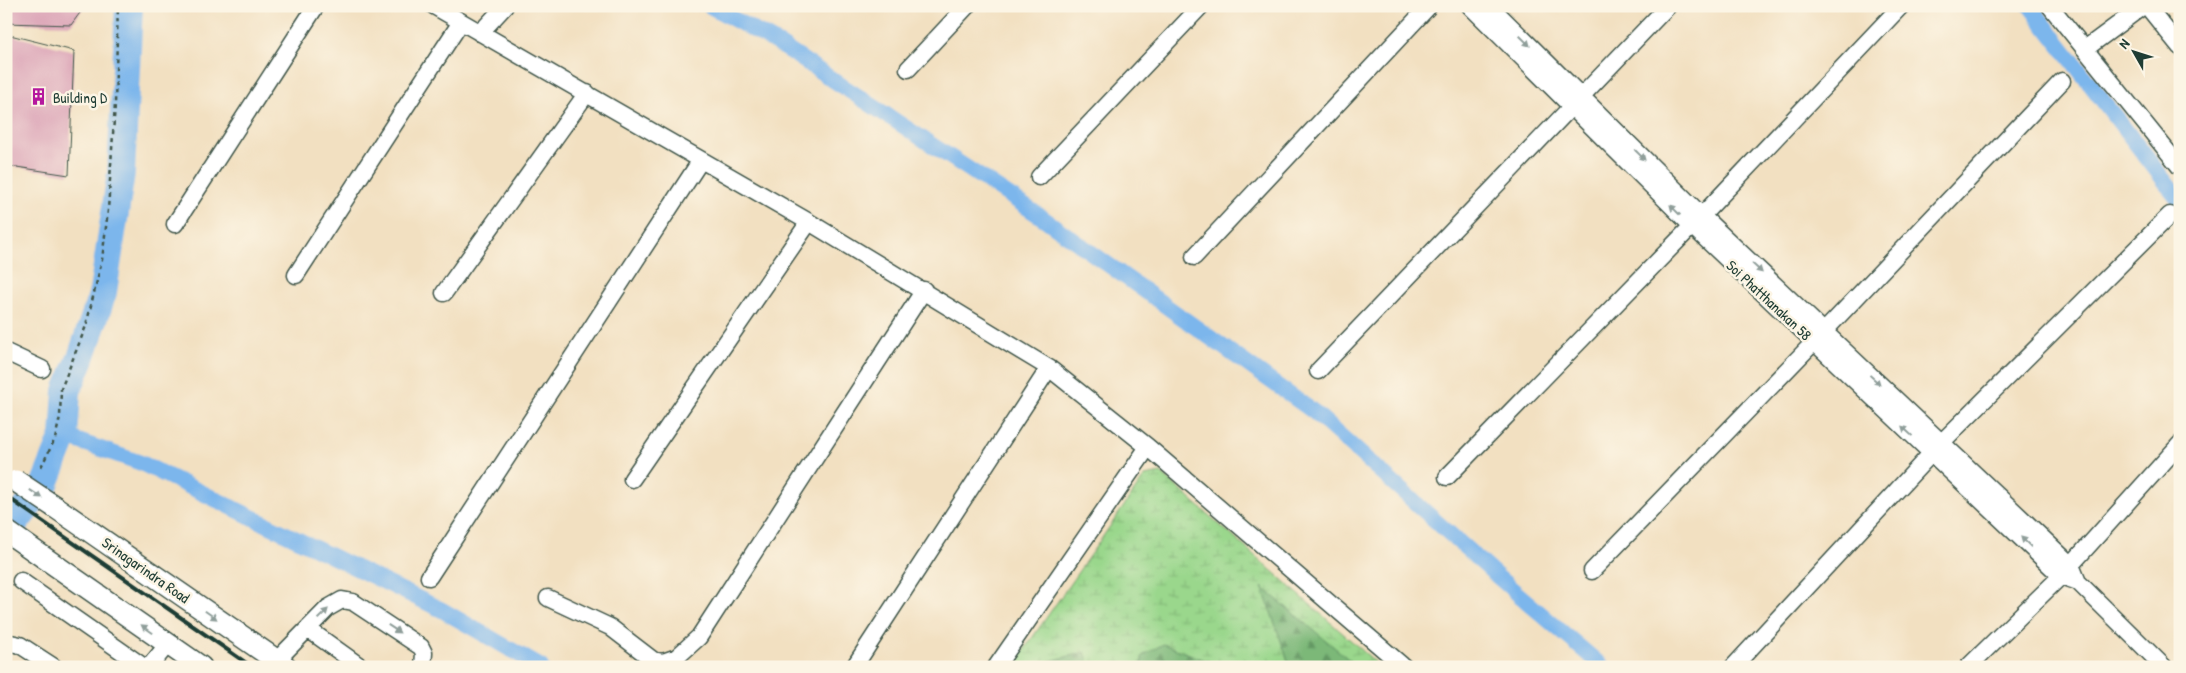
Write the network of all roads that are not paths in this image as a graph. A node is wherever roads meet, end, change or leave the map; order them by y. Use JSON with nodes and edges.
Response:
{"nodes":[{"id":1,"x":316,"y":6,"type":"edge"},
{"id":2,"x":434,"y":6,"type":"edge"},
{"id":3,"x":505,"y":6,"type":"edge"},
{"id":4,"x":967,"y":6,"type":"edge"},
{"id":5,"x":1201,"y":6,"type":"edge"},
{"id":6,"x":1429,"y":6,"type":"edge"},
{"id":7,"x":1470,"y":6,"type":"edge"},
{"id":8,"x":1490,"y":6,"type":"edge"},
{"id":9,"x":1668,"y":6,"type":"edge"},
{"id":10,"x":1902,"y":6,"type":"edge"},
{"id":11,"x":2050,"y":6,"type":"edge"},
{"id":12,"x":2143,"y":6,"type":"edge"},
{"id":13,"x":2147,"y":6,"type":"edge"},
{"id":14,"x":461,"y":22,"type":"junction"},
{"id":15,"x":480,"y":32,"type":"junction"},
{"id":16,"x":2180,"y":47,"type":"edge"},
{"id":17,"x":2085,"y":50,"type":"junction"},
{"id":18,"x":908,"y":69,"type":"dead end"},
{"id":19,"x":2062,"y":80,"type":"dead end"},
{"id":20,"x":587,"y":93,"type":"junction"},
{"id":21,"x":1577,"y":102,"type":"junction"},
{"id":22,"x":701,"y":160,"type":"junction"},
{"id":23,"x":2180,"y":166,"type":"edge"},
{"id":24,"x":1039,"y":177,"type":"dead end"},
{"id":25,"x":2170,"y":215,"type":"dead end"},
{"id":26,"x":1697,"y":221,"type":"junction"},
{"id":27,"x":809,"y":222,"type":"junction"},
{"id":28,"x":175,"y":224,"type":"dead end"},
{"id":29,"x":1194,"y":257,"type":"dead end"},
{"id":30,"x":296,"y":275,"type":"dead end"},
{"id":31,"x":924,"y":290,"type":"junction"},
{"id":32,"x":444,"y":293,"type":"dead end"},
{"id":33,"x":1819,"y":337,"type":"junction"},
{"id":34,"x":6,"y":352,"type":"edge"},
{"id":35,"x":1049,"y":368,"type":"junction"},
{"id":36,"x":42,"y":369,"type":"dead end"},
{"id":37,"x":1318,"y":371,"type":"dead end"},
{"id":38,"x":2180,"y":444,"type":"edge"},
{"id":39,"x":1148,"y":447,"type":"junction"},
{"id":40,"x":1936,"y":448,"type":"junction"},
{"id":41,"x":11,"y":477,"type":"edge"},
{"id":42,"x":1447,"y":477,"type":"dead end"},
{"id":43,"x":632,"y":479,"type":"dead end"},
{"id":44,"x":6,"y":531,"type":"edge"},
{"id":45,"x":2066,"y":571,"type":"junction"},
{"id":46,"x":1592,"y":572,"type":"dead end"},
{"id":47,"x":429,"y":577,"type":"dead end"},
{"id":48,"x":21,"y":581,"type":"dead end"},
{"id":49,"x":548,"y":598,"type":"dead end"},
{"id":50,"x":308,"y":629,"type":"junction"},
{"id":51,"x":6,"y":642,"type":"edge"},
{"id":52,"x":168,"y":644,"type":"junction"},
{"id":53,"x":281,"y":664,"type":"edge"},
{"id":54,"x":54,"y":667,"type":"edge"},
{"id":55,"x":144,"y":667,"type":"edge"},
{"id":56,"x":149,"y":667,"type":"edge"},
{"id":57,"x":201,"y":667,"type":"edge"},
{"id":58,"x":361,"y":667,"type":"edge"},
{"id":59,"x":423,"y":667,"type":"edge"},
{"id":60,"x":854,"y":667,"type":"edge"},
{"id":61,"x":996,"y":667,"type":"edge"},
{"id":62,"x":1404,"y":667,"type":"edge"},
{"id":63,"x":1733,"y":667,"type":"edge"},
{"id":64,"x":1968,"y":667,"type":"edge"},
{"id":65,"x":2164,"y":667,"type":"edge"}],
"edges":[{"from":1,"to":28,"type":"street"},
{"from":2,"to":14,"type":"street"},
{"from":3,"to":15,"type":"street"},
{"from":4,"to":18,"type":"street"},
{"from":5,"to":24,"type":"street"},
{"from":6,"to":29,"type":"street"},
{"from":7,"to":21,"type":"street","name":"Soi Phatthanakan 58"},
{"from":8,"to":21,"type":"street","name":"Soi Phatthanakan 58","one_way":true},
{"from":9,"to":21,"type":"street"},
{"from":10,"to":26,"type":"street"},
{"from":11,"to":17,"type":"street"},
{"from":12,"to":17,"type":"street"},
{"from":13,"to":16,"type":"street"},
{"from":14,"to":15,"type":"street"},
{"from":14,"to":30,"type":"street"},
{"from":15,"to":20,"type":"street"},
{"from":17,"to":23,"type":"street"},
{"from":19,"to":33,"type":"street"},
{"from":20,"to":22,"type":"street"},
{"from":20,"to":32,"type":"street"},
{"from":21,"to":26,"type":"street","name":"Soi Phatthanakan 58"},
{"from":21,"to":37,"type":"street"},
{"from":22,"to":27,"type":"street"},
{"from":22,"to":47,"type":"street"},
{"from":25,"to":40,"type":"street"},
{"from":26,"to":33,"type":"street","name":"Soi Phatthanakan 58"},
{"from":26,"to":42,"type":"street"},
{"from":27,"to":31,"type":"street"},
{"from":27,"to":43,"type":"street"},
{"from":31,"to":35,"type":"street"},
{"from":31,"to":49,"type":"street"},
{"from":33,"to":40,"type":"street","name":"Soi Phatthanakan 58"},
{"from":33,"to":46,"type":"street"},
{"from":34,"to":36,"type":"street"},
{"from":35,"to":39,"type":"street"},
{"from":35,"to":60,"type":"street"},
{"from":38,"to":45,"type":"street"},
{"from":39,"to":61,"type":"street"},
{"from":39,"to":62,"type":"street"},
{"from":40,"to":45,"type":"street","name":"Soi Phatthanakan 58"},
{"from":40,"to":63,"type":"street"},
{"from":41,"to":53,"type":"main road","name":"Srinagarindra Road","one_way":true,"bridge":true},
{"from":52,"to":44,"type":"main road","one_way":true},
{"from":45,"to":64,"type":"street"},
{"from":45,"to":65,"type":"street","name":"Soi Phatthanakan 58"},
{"from":48,"to":55,"type":"street"},
{"from":50,"to":53,"type":"street"},
{"from":50,"to":58,"type":"street"},
{"from":50,"to":59,"type":"street","one_way":true},
{"from":51,"to":54,"type":"street"},
{"from":52,"to":56,"type":"street"},
{"from":52,"to":57,"type":"main road"}]}
